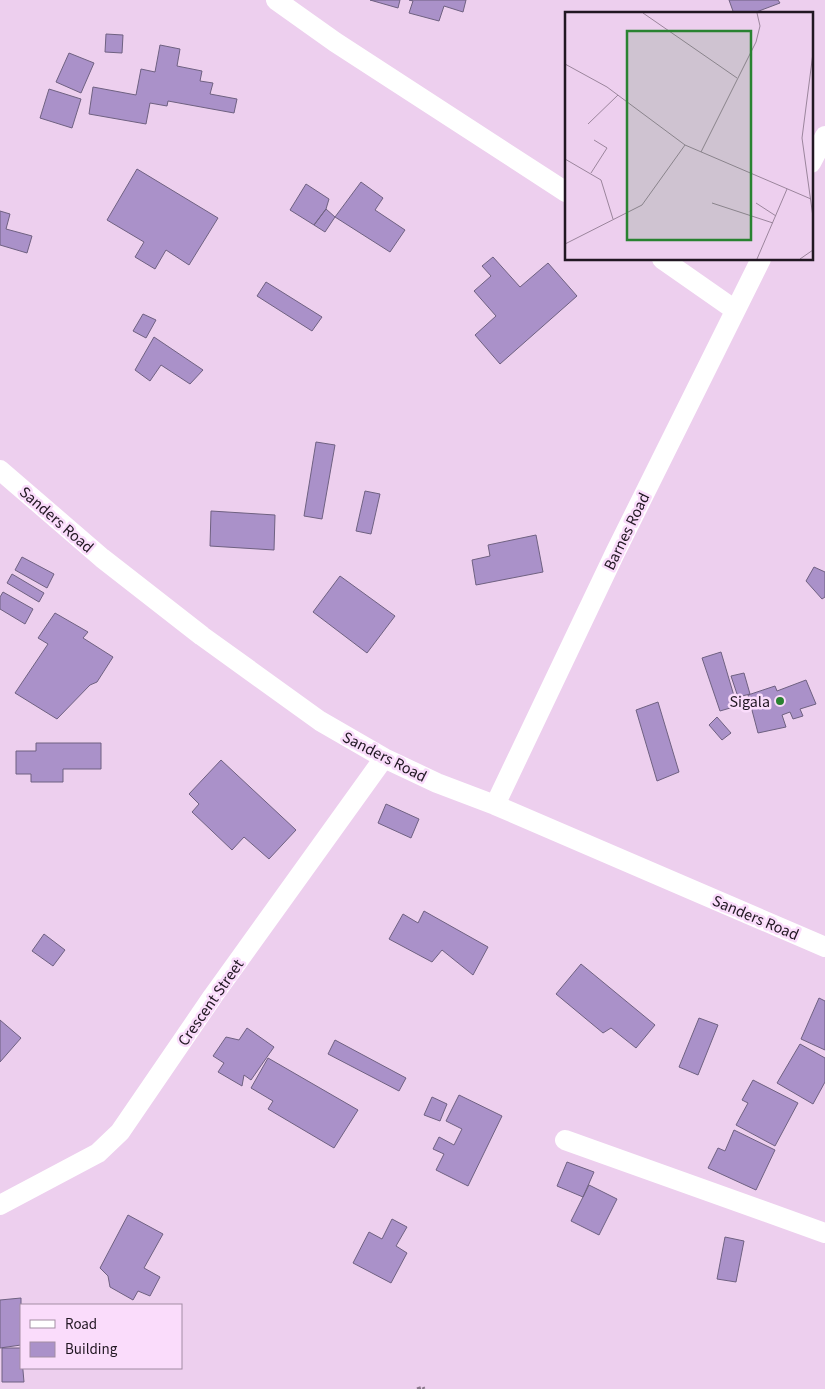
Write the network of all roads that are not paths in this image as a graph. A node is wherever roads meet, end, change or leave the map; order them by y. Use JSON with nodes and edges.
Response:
{"nodes":[{"id":1,"x":276,"y":0,"type":"edge"},
{"id":2,"x":825,"y":136,"type":"edge"},
{"id":3,"x":812,"y":161,"type":"edge"},
{"id":4,"x":565,"y":191,"type":"edge"},
{"id":5,"x":663,"y":260,"type":"edge"},
{"id":6,"x":760,"y":260,"type":"edge"},
{"id":7,"x":735,"y":310,"type":"junction"},
{"id":8,"x":0,"y":470,"type":"edge"},
{"id":9,"x":384,"y":758,"type":"junction"},
{"id":10,"x":495,"y":805,"type":"junction"},
{"id":11,"x":825,"y":947,"type":"edge"},
{"id":12,"x":565,"y":1140,"type":"dead end"},
{"id":13,"x":0,"y":1205,"type":"edge"},
{"id":14,"x":825,"y":1233,"type":"edge"}],
"edges":[{"from":1,"to":4,"type":"street"},
{"from":2,"to":3,"type":"street"},
{"from":5,"to":7,"type":"street"},
{"from":6,"to":7,"type":"street","name":"Barnes Road"},
{"from":7,"to":10,"type":"street","name":"Barnes Road"},
{"from":8,"to":9,"type":"street","name":"Sanders Road"},
{"from":9,"to":10,"type":"street","name":"Sanders Road"},
{"from":9,"to":13,"type":"street","name":"Crescent Street"},
{"from":10,"to":11,"type":"street","name":"Sanders Road"},
{"from":12,"to":14,"type":"street"}]}
